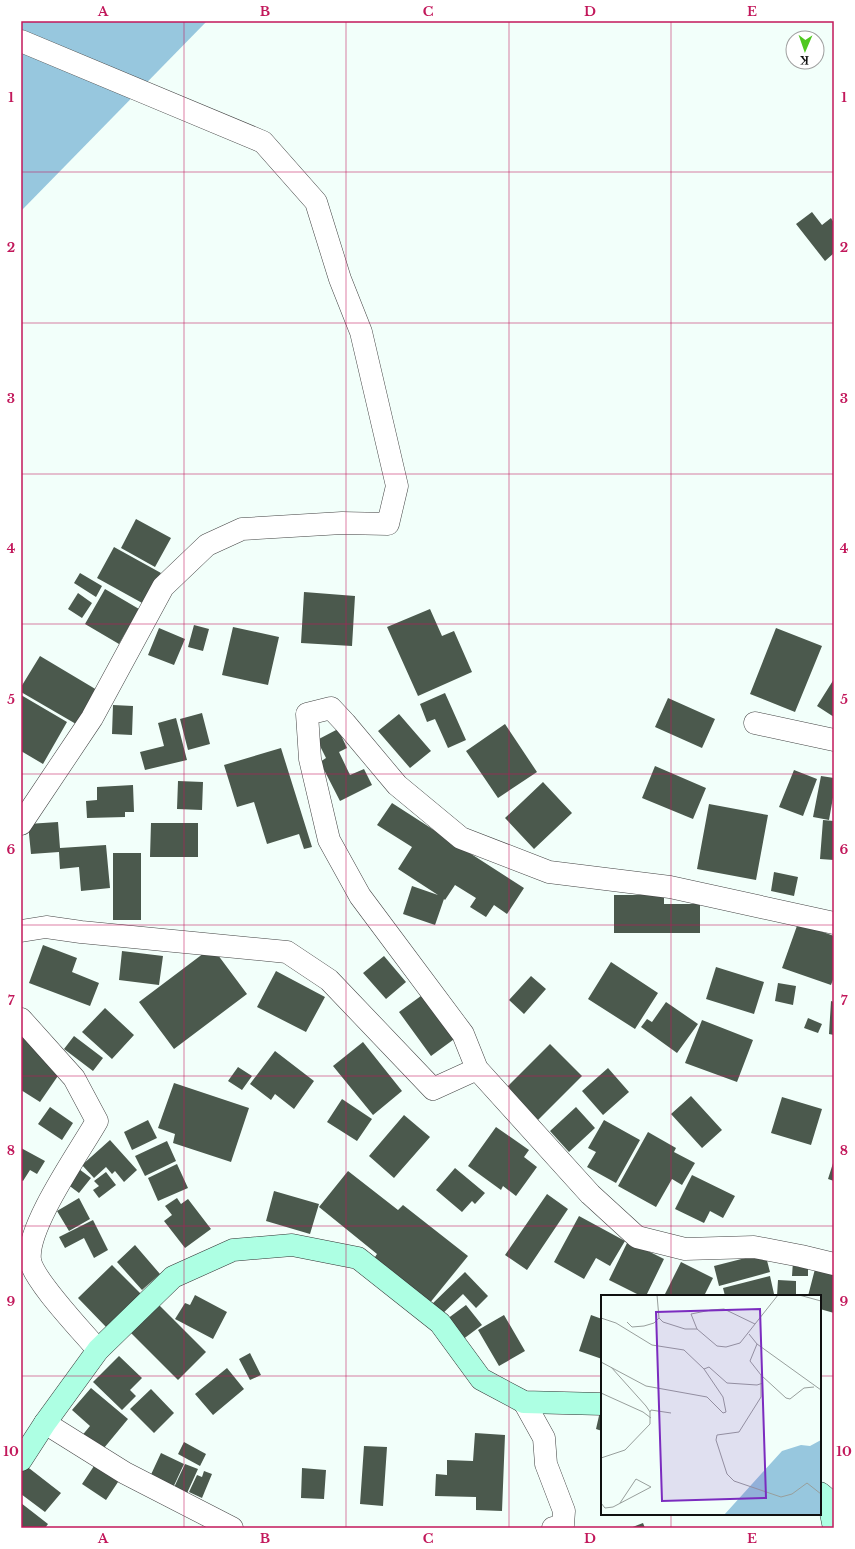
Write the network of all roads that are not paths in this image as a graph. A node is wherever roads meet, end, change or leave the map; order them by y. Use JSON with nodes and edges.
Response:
{"nodes":[{"id":1,"x":21,"y":41,"type":"edge"},
{"id":2,"x":755,"y":722,"type":"dead end"},
{"id":3,"x":834,"y":740,"type":"edge"},
{"id":4,"x":21,"y":824,"type":"edge"},
{"id":5,"x":834,"y":923,"type":"edge"},
{"id":6,"x":21,"y":931,"type":"edge"},
{"id":7,"x":21,"y":1019,"type":"edge"},
{"id":8,"x":477,"y":1069,"type":"junction"},
{"id":9,"x":26,"y":1257,"type":"edge"},
{"id":10,"x":834,"y":1264,"type":"edge"},
{"id":11,"x":98,"y":1350,"type":"junction"},
{"id":12,"x":524,"y":1402,"type":"junction"},
{"id":13,"x":601,"y":1404,"type":"edge"},
{"id":14,"x":46,"y":1423,"type":"junction"},
{"id":15,"x":21,"y":1460,"type":"edge"},
{"id":16,"x":829,"y":1499,"type":"edge"},
{"id":17,"x":232,"y":1528,"type":"edge"},
{"id":18,"x":553,"y":1528,"type":"edge"},
{"id":19,"x":834,"y":1528,"type":"edge"}],
"edges":[{"from":1,"to":4,"type":"street"},
{"from":2,"to":3,"type":"street"},
{"from":5,"to":8,"type":"street"},
{"from":6,"to":8,"type":"street"},
{"from":7,"to":9,"type":"street"},
{"from":8,"to":10,"type":"street"},
{"from":9,"to":11,"type":"street"},
{"from":11,"to":12,"type":"street"},
{"from":11,"to":14,"type":"street"},
{"from":12,"to":13,"type":"street"},
{"from":12,"to":18,"type":"street"},
{"from":14,"to":15,"type":"street"},
{"from":14,"to":17,"type":"street"},
{"from":16,"to":19,"type":"street"}]}
